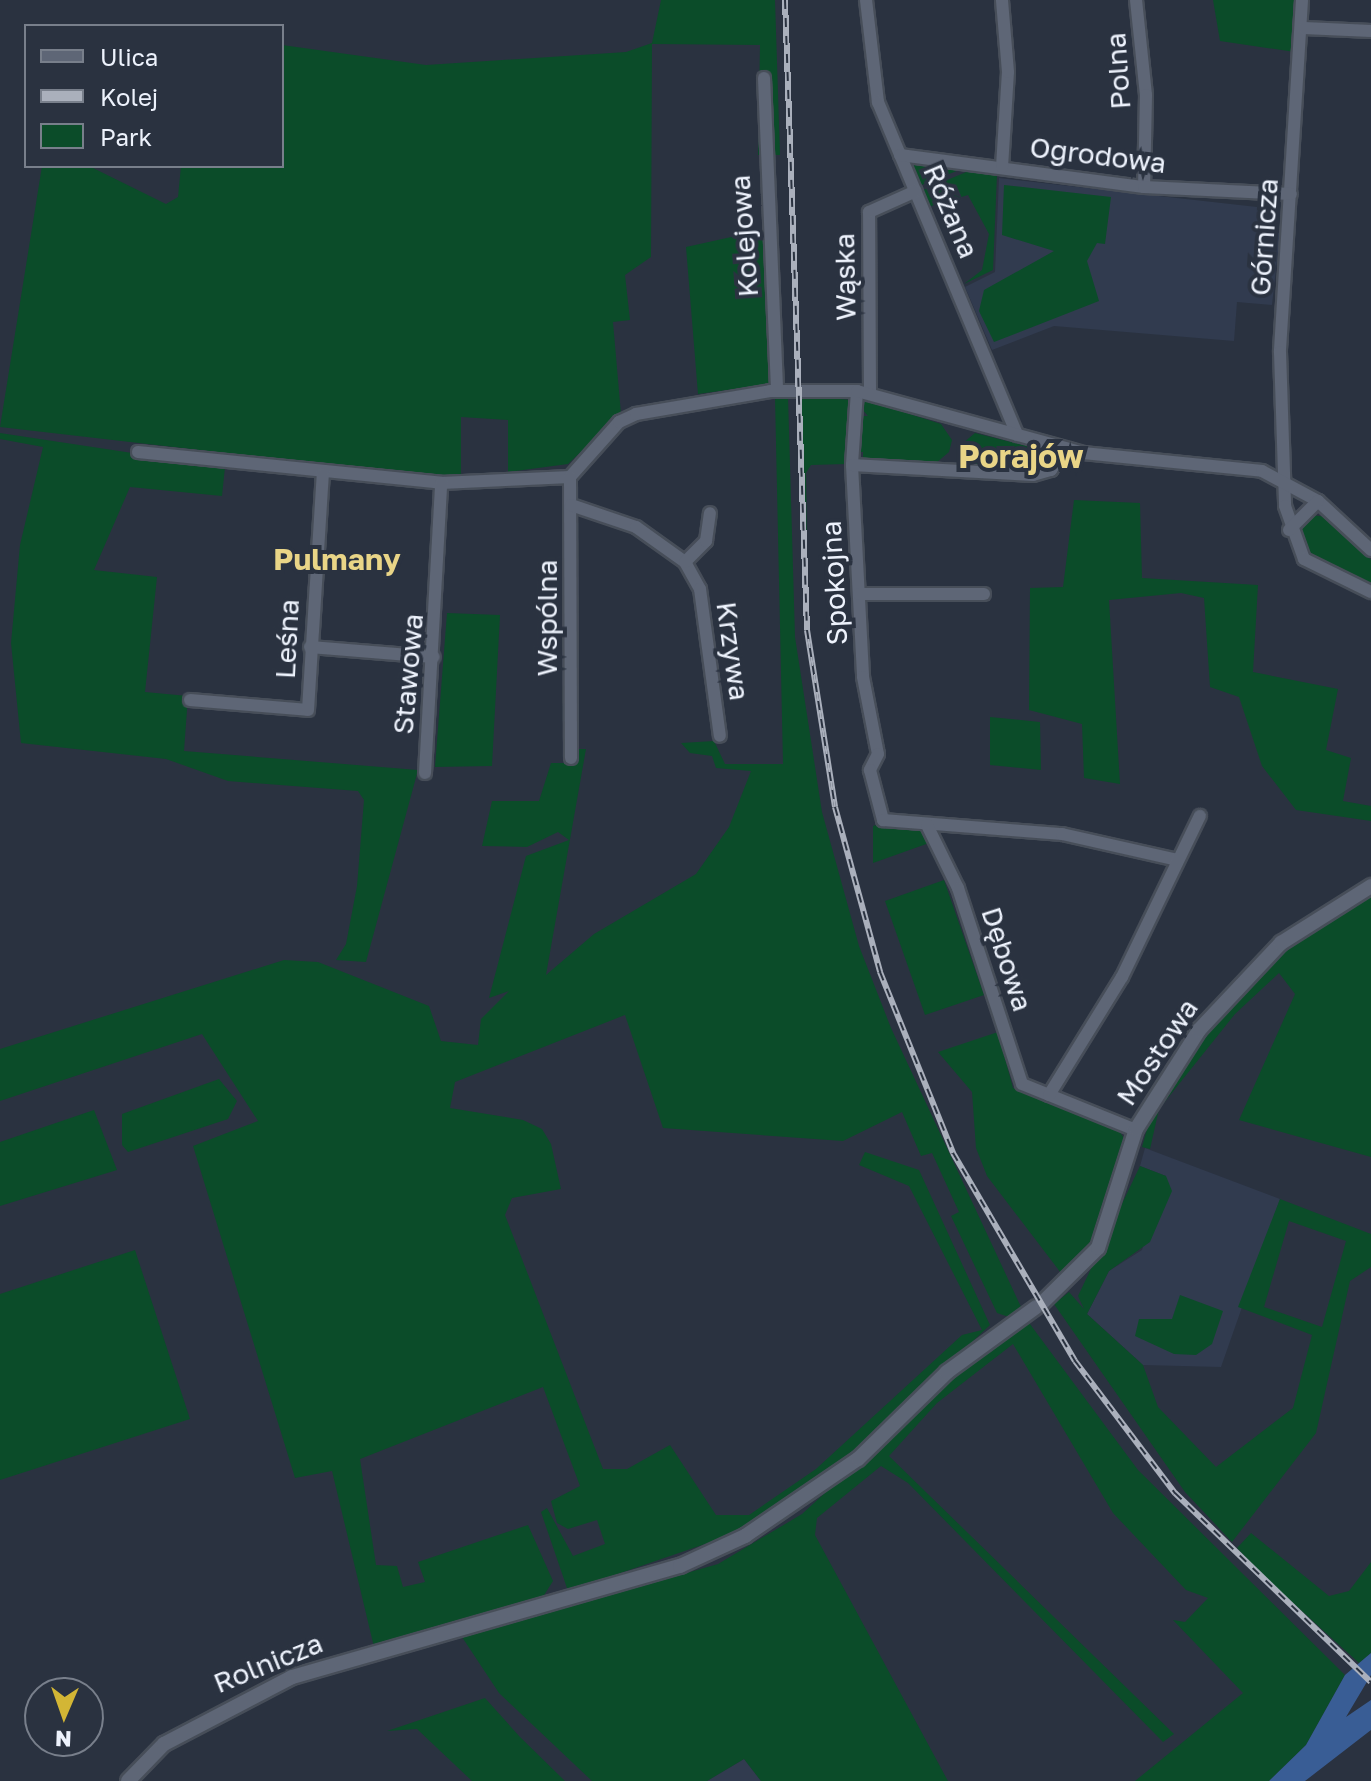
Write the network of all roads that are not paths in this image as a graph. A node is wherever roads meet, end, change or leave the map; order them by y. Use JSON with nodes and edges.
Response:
{"nodes":[{"id":1,"x":866,"y":0,"type":"edge"},
{"id":2,"x":1002,"y":0,"type":"edge"},
{"id":3,"x":1136,"y":0,"type":"edge"},
{"id":4,"x":1302,"y":0,"type":"edge"},
{"id":5,"x":1304,"y":28,"type":"junction"},
{"id":6,"x":1371,"y":31,"type":"edge"},
{"id":7,"x":764,"y":78,"type":"dead end"},
{"id":8,"x":900,"y":155,"type":"junction"},
{"id":9,"x":1002,"y":167,"type":"junction"},
{"id":10,"x":1144,"y":187,"type":"junction"},
{"id":11,"x":916,"y":191,"type":"junction"},
{"id":12,"x":1291,"y":194,"type":"junction"},
{"id":13,"x":777,"y":391,"type":"junction"},
{"id":14,"x":864,"y":391,"type":"junction"},
{"id":15,"x":1017,"y":435,"type":"junction"},
{"id":16,"x":1065,"y":449,"type":"junction"},
{"id":17,"x":138,"y":452,"type":"dead end"},
{"id":18,"x":852,"y":465,"type":"junction"},
{"id":19,"x":323,"y":474,"type":"junction"},
{"id":20,"x":570,"y":477,"type":"junction"},
{"id":21,"x":1282,"y":479,"type":"junction"},
{"id":22,"x":441,"y":483,"type":"junction"},
{"id":23,"x":1318,"y":501,"type":"junction"},
{"id":24,"x":571,"y":505,"type":"junction"},
{"id":25,"x":710,"y":513,"type":"dead end"},
{"id":26,"x":1289,"y":530,"type":"junction"},
{"id":27,"x":1371,"y":550,"type":"edge"},
{"id":28,"x":685,"y":562,"type":"junction"},
{"id":29,"x":1371,"y":592,"type":"edge"},
{"id":30,"x":859,"y":594,"type":"junction"},
{"id":31,"x":984,"y":594,"type":"dead end"},
{"id":32,"x":310,"y":647,"type":"junction"},
{"id":33,"x":434,"y":657,"type":"junction"},
{"id":34,"x":190,"y":700,"type":"dead end"},
{"id":35,"x":720,"y":736,"type":"dead end"},
{"id":36,"x":571,"y":758,"type":"dead end"},
{"id":37,"x":425,"y":773,"type":"dead end"},
{"id":38,"x":1200,"y":816,"type":"dead end"},
{"id":39,"x":927,"y":825,"type":"junction"},
{"id":40,"x":1177,"y":860,"type":"junction"},
{"id":41,"x":1371,"y":886,"type":"edge"},
{"id":42,"x":1049,"y":1095,"type":"junction"},
{"id":43,"x":1136,"y":1130,"type":"junction"},
{"id":44,"x":446,"y":1631,"type":"joint"},
{"id":45,"x":128,"y":1781,"type":"edge"}],
"edges":[{"from":1,"to":8,"type":"street","name":"Różana"},
{"from":2,"to":9,"type":"street"},
{"from":3,"to":10,"type":"street","name":"Polna"},
{"from":4,"to":5,"type":"street","name":"Górnicza"},
{"from":5,"to":6,"type":"street"},
{"from":5,"to":12,"type":"street","name":"Górnicza"},
{"from":7,"to":13,"type":"street","name":"Kolejowa"},
{"from":8,"to":9,"type":"street","name":"Ogrodowa"},
{"from":8,"to":11,"type":"street","name":"Różana"},
{"from":9,"to":10,"type":"street","name":"Ogrodowa"},
{"from":10,"to":12,"type":"street","name":"Ogrodowa"},
{"from":11,"to":14,"type":"street","name":"Wąska"},
{"from":11,"to":15,"type":"street","name":"Różana"},
{"from":12,"to":21,"type":"street","name":"Górnicza"},
{"from":13,"to":14,"type":"street"},
{"from":13,"to":20,"type":"street"},
{"from":14,"to":15,"type":"street"},
{"from":14,"to":18,"type":"street","name":"Spokojna"},
{"from":15,"to":16,"type":"street"},
{"from":16,"to":18,"type":"street"},
{"from":16,"to":21,"type":"street"},
{"from":17,"to":19,"type":"street"},
{"from":18,"to":30,"type":"street","name":"Spokojna"},
{"from":19,"to":22,"type":"street"},
{"from":19,"to":32,"type":"street","name":"Leśna"},
{"from":20,"to":22,"type":"street"},
{"from":20,"to":24,"type":"street","name":"Wspólna"},
{"from":21,"to":23,"type":"street"},
{"from":21,"to":26,"type":"street","name":"Górnicza"},
{"from":22,"to":33,"type":"street","name":"Stawowa"},
{"from":23,"to":26,"type":"street"},
{"from":23,"to":27,"type":"street"},
{"from":24,"to":28,"type":"street"},
{"from":24,"to":36,"type":"street","name":"Wspólna"},
{"from":25,"to":28,"type":"street"},
{"from":26,"to":29,"type":"street"},
{"from":28,"to":35,"type":"street","name":"Krzywa"},
{"from":30,"to":31,"type":"street"},
{"from":30,"to":39,"type":"street","name":"Spokojna"},
{"from":32,"to":33,"type":"street"},
{"from":32,"to":34,"type":"street","name":"Leśna"},
{"from":33,"to":37,"type":"street","name":"Stawowa"},
{"from":38,"to":40,"type":"street"},
{"from":39,"to":40,"type":"street"},
{"from":39,"to":42,"type":"street","name":"Dębowa"},
{"from":40,"to":42,"type":"street"},
{"from":41,"to":43,"type":"street","name":"Mostowa"},
{"from":42,"to":43,"type":"street","name":"Dębowa"},
{"from":43,"to":44,"type":"street","name":"Mostowa"},
{"from":44,"to":45,"type":"street","name":"Rolnicza"}]}
